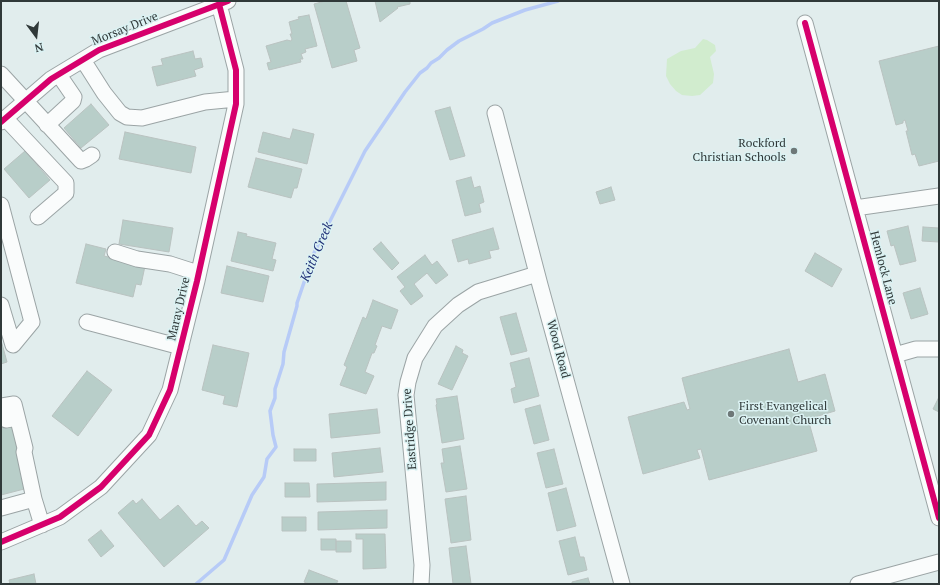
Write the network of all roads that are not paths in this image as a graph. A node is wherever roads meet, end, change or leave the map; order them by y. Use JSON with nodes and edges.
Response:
{"nodes":[{"id":1,"x":224,"y":2,"type":"edge"},
{"id":2,"x":805,"y":23,"type":"dead end"},
{"id":3,"x":83,"y":60,"type":"junction"},
{"id":4,"x":1,"y":74,"type":"edge"},
{"id":5,"x":59,"y":74,"type":"junction"},
{"id":6,"x":236,"y":99,"type":"junction"},
{"id":7,"x":25,"y":101,"type":"junction"},
{"id":8,"x":495,"y":113,"type":"dead end"},
{"id":9,"x":3,"y":120,"type":"edge"},
{"id":10,"x":47,"y":125,"type":"junction"},
{"id":11,"x":92,"y":155,"type":"dead end"},
{"id":12,"x":939,"y":196,"type":"edge"},
{"id":13,"x":1,"y":205,"type":"edge"},
{"id":14,"x":855,"y":208,"type":"junction"},
{"id":15,"x":38,"y":217,"type":"dead end"},
{"id":16,"x":115,"y":252,"type":"dead end"},
{"id":17,"x":198,"y":273,"type":"junction"},
{"id":18,"x":537,"y":274,"type":"junction"},
{"id":19,"x":1,"y":304,"type":"edge"},
{"id":20,"x":87,"y":322,"type":"dead end"},
{"id":21,"x":181,"y":347,"type":"junction"},
{"id":22,"x":939,"y":349,"type":"edge"},
{"id":23,"x":895,"y":355,"type":"junction"},
{"id":24,"x":17,"y":418,"type":"dead end"},
{"id":25,"x":34,"y":499,"type":"junction"},
{"id":26,"x":1,"y":508,"type":"edge"},
{"id":27,"x":939,"y":518,"type":"edge"},
{"id":28,"x":42,"y":524,"type":"junction"},
{"id":29,"x":1,"y":542,"type":"edge"},
{"id":30,"x":939,"y":562,"type":"edge"},
{"id":31,"x":421,"y":584,"type":"edge"},
{"id":32,"x":622,"y":584,"type":"edge"},
{"id":33,"x":858,"y":584,"type":"edge"}],
"edges":[{"from":1,"to":3,"type":"street","name":"Morsay Drive"},
{"from":1,"to":6,"type":"street","name":"Maray Drive"},
{"from":2,"to":14,"type":"street","name":"Hemlock Lane"},
{"from":3,"to":5,"type":"street","name":"Morsay Drive"},
{"from":3,"to":6,"type":"street"},
{"from":4,"to":7,"type":"street"},
{"from":5,"to":7,"type":"street","name":"Morsay Drive"},
{"from":5,"to":10,"type":"street"},
{"from":6,"to":17,"type":"street","name":"Maray Drive"},
{"from":7,"to":9,"type":"street","name":"Morsay Drive"},
{"from":7,"to":10,"type":"street"},
{"from":8,"to":18,"type":"street","name":"Wood Road"},
{"from":9,"to":15,"type":"street"},
{"from":10,"to":11,"type":"street"},
{"from":12,"to":14,"type":"street"},
{"from":13,"to":19,"type":"street"},
{"from":14,"to":23,"type":"street","name":"Hemlock Lane"},
{"from":16,"to":17,"type":"street"},
{"from":17,"to":21,"type":"street","name":"Maray Drive"},
{"from":18,"to":31,"type":"street","name":"Eastridge Drive"},
{"from":18,"to":32,"type":"street","name":"Wood Road"},
{"from":20,"to":21,"type":"street"},
{"from":21,"to":28,"type":"street","name":"Maray Drive"},
{"from":22,"to":23,"type":"street"},
{"from":23,"to":27,"type":"street","name":"Hemlock Lane"},
{"from":24,"to":25,"type":"street"},
{"from":25,"to":26,"type":"street"},
{"from":25,"to":28,"type":"street"},
{"from":28,"to":29,"type":"street","name":"Maray Drive"},
{"from":30,"to":33,"type":"street"}]}
